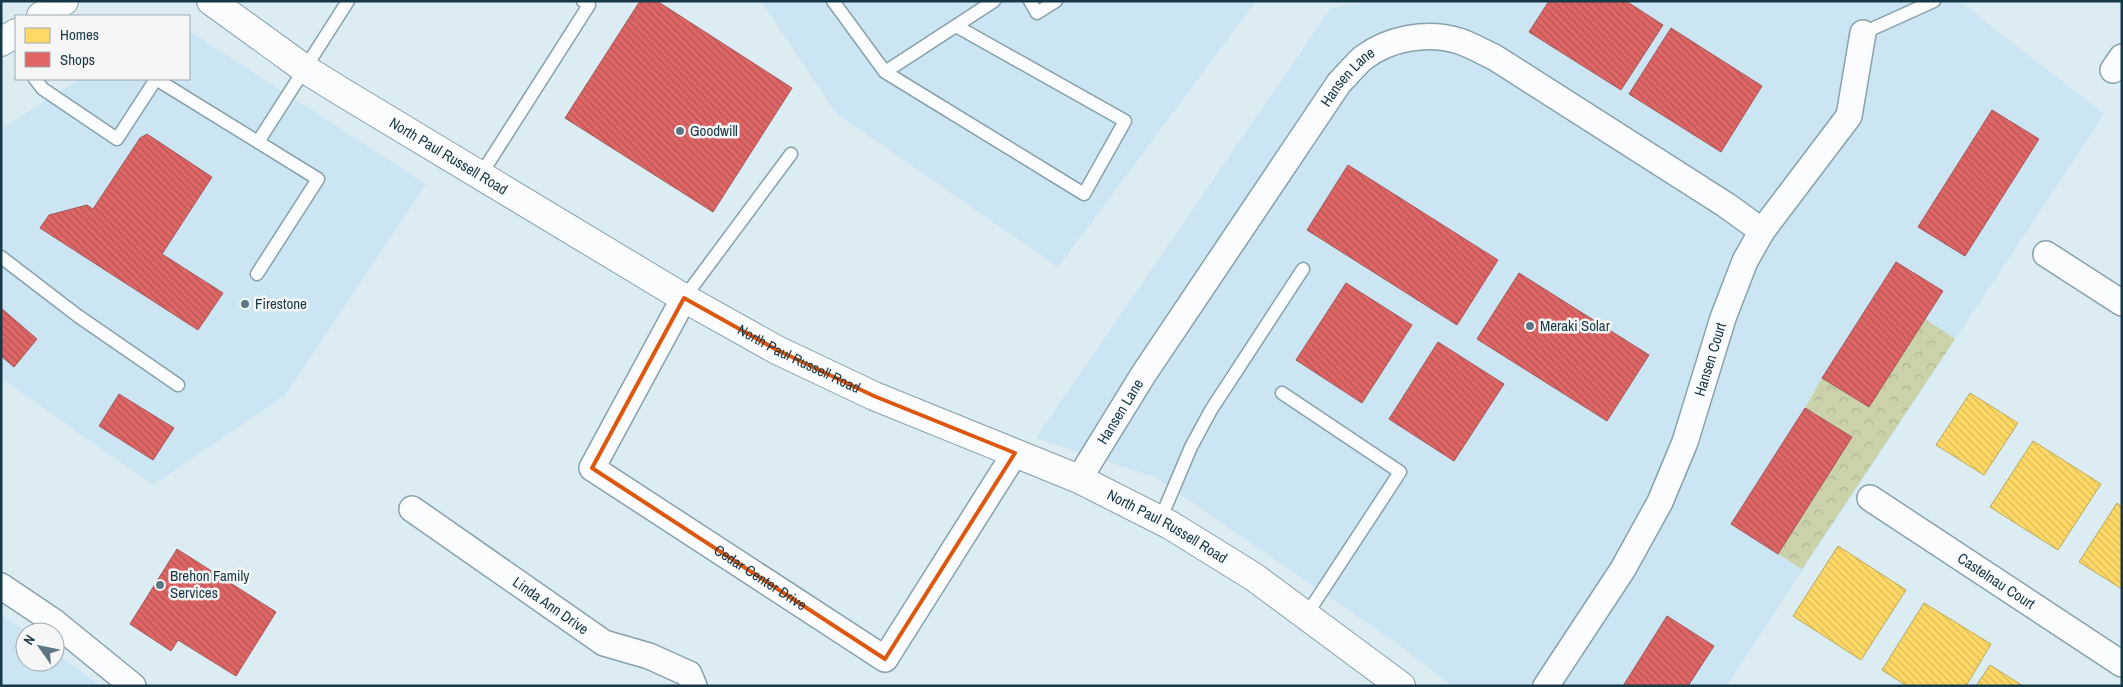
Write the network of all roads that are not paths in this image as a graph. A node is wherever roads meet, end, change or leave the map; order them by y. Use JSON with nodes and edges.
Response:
{"nodes":[{"id":1,"x":64,"y":1,"type":"edge"},
{"id":2,"x":212,"y":1,"type":"edge"},
{"id":3,"x":348,"y":1,"type":"edge"},
{"id":4,"x":833,"y":1,"type":"edge"},
{"id":5,"x":994,"y":1,"type":"edge"},
{"id":6,"x":1030,"y":1,"type":"edge"},
{"id":7,"x":1056,"y":1,"type":"edge"},
{"id":8,"x":1934,"y":1,"type":"edge"},
{"id":9,"x":586,"y":3,"type":"edge"},
{"id":10,"x":43,"y":15,"type":"edge"},
{"id":11,"x":956,"y":26,"type":"junction"},
{"id":12,"x":1863,"y":33,"type":"joint"},
{"id":13,"x":305,"y":69,"type":"junction"},
{"id":14,"x":885,"y":72,"type":"junction"},
{"id":15,"x":36,"y":80,"type":"edge"},
{"id":16,"x":155,"y":80,"type":"edge"},
{"id":17,"x":158,"y":80,"type":"edge"},
{"id":18,"x":258,"y":142,"type":"junction"},
{"id":19,"x":791,"y":154,"type":"dead end"},
{"id":20,"x":480,"y":176,"type":"junction"},
{"id":21,"x":1762,"y":230,"type":"junction"},
{"id":22,"x":2046,"y":254,"type":"dead end"},
{"id":23,"x":1,"y":257,"type":"edge"},
{"id":24,"x":1303,"y":270,"type":"dead end"},
{"id":25,"x":257,"y":274,"type":"dead end"},
{"id":26,"x":684,"y":298,"type":"junction"},
{"id":27,"x":2122,"y":303,"type":"edge"},
{"id":28,"x":178,"y":385,"type":"dead end"},
{"id":29,"x":1282,"y":392,"type":"dead end"},
{"id":30,"x":1015,"y":453,"type":"junction"},
{"id":31,"x":1079,"y":479,"type":"junction"},
{"id":32,"x":1870,"y":498,"type":"dead end"},
{"id":33,"x":412,"y":509,"type":"dead end"},
{"id":34,"x":1160,"y":520,"type":"junction"},
{"id":35,"x":1,"y":586,"type":"edge"},
{"id":36,"x":1307,"y":614,"type":"junction"},
{"id":37,"x":2122,"y":664,"type":"edge"},
{"id":38,"x":133,"y":686,"type":"edge"},
{"id":39,"x":694,"y":686,"type":"edge"},
{"id":40,"x":1401,"y":686,"type":"edge"},
{"id":41,"x":1546,"y":686,"type":"edge"}],
"edges":[{"from":1,"to":10,"type":"street"},
{"from":2,"to":13,"type":"street","name":"North Paul Russell Road"},
{"from":3,"to":13,"type":"lane"},
{"from":4,"to":14,"type":"lane"},
{"from":5,"to":11,"type":"lane"},
{"from":6,"to":7,"type":"lane"},
{"from":8,"to":12,"type":"lane"},
{"from":9,"to":20,"type":"lane"},
{"from":11,"to":14,"type":"lane"},
{"from":11,"to":14,"type":"lane"},
{"from":12,"to":21,"type":"street","name":"Hansen Court"},
{"from":13,"to":18,"type":"lane"},
{"from":13,"to":20,"type":"street","name":"North Paul Russell Road"},
{"from":15,"to":16,"type":"lane"},
{"from":17,"to":18,"type":"lane"},
{"from":18,"to":25,"type":"lane"},
{"from":19,"to":26,"type":"lane"},
{"from":20,"to":26,"type":"street","name":"North Paul Russell Road"},
{"from":21,"to":31,"type":"street","name":"Hansen Lane"},
{"from":21,"to":41,"type":"street","name":"Hansen Court"},
{"from":22,"to":27,"type":"street"},
{"from":23,"to":28,"type":"lane"},
{"from":24,"to":34,"type":"lane"},
{"from":26,"to":30,"type":"street","name":"North Paul Russell Road"},
{"from":26,"to":30,"type":"street","name":"Cedar Center Drive"},
{"from":29,"to":36,"type":"lane"},
{"from":30,"to":31,"type":"street","name":"North Paul Russell Road"},
{"from":31,"to":34,"type":"street","name":"North Paul Russell Road"},
{"from":32,"to":37,"type":"street","name":"Castelnau Court"},
{"from":33,"to":39,"type":"street","name":"Linda Ann Drive"},
{"from":34,"to":36,"type":"street","name":"North Paul Russell Road"},
{"from":35,"to":38,"type":"street"},
{"from":36,"to":40,"type":"street","name":"North Paul Russell Road"}]}
